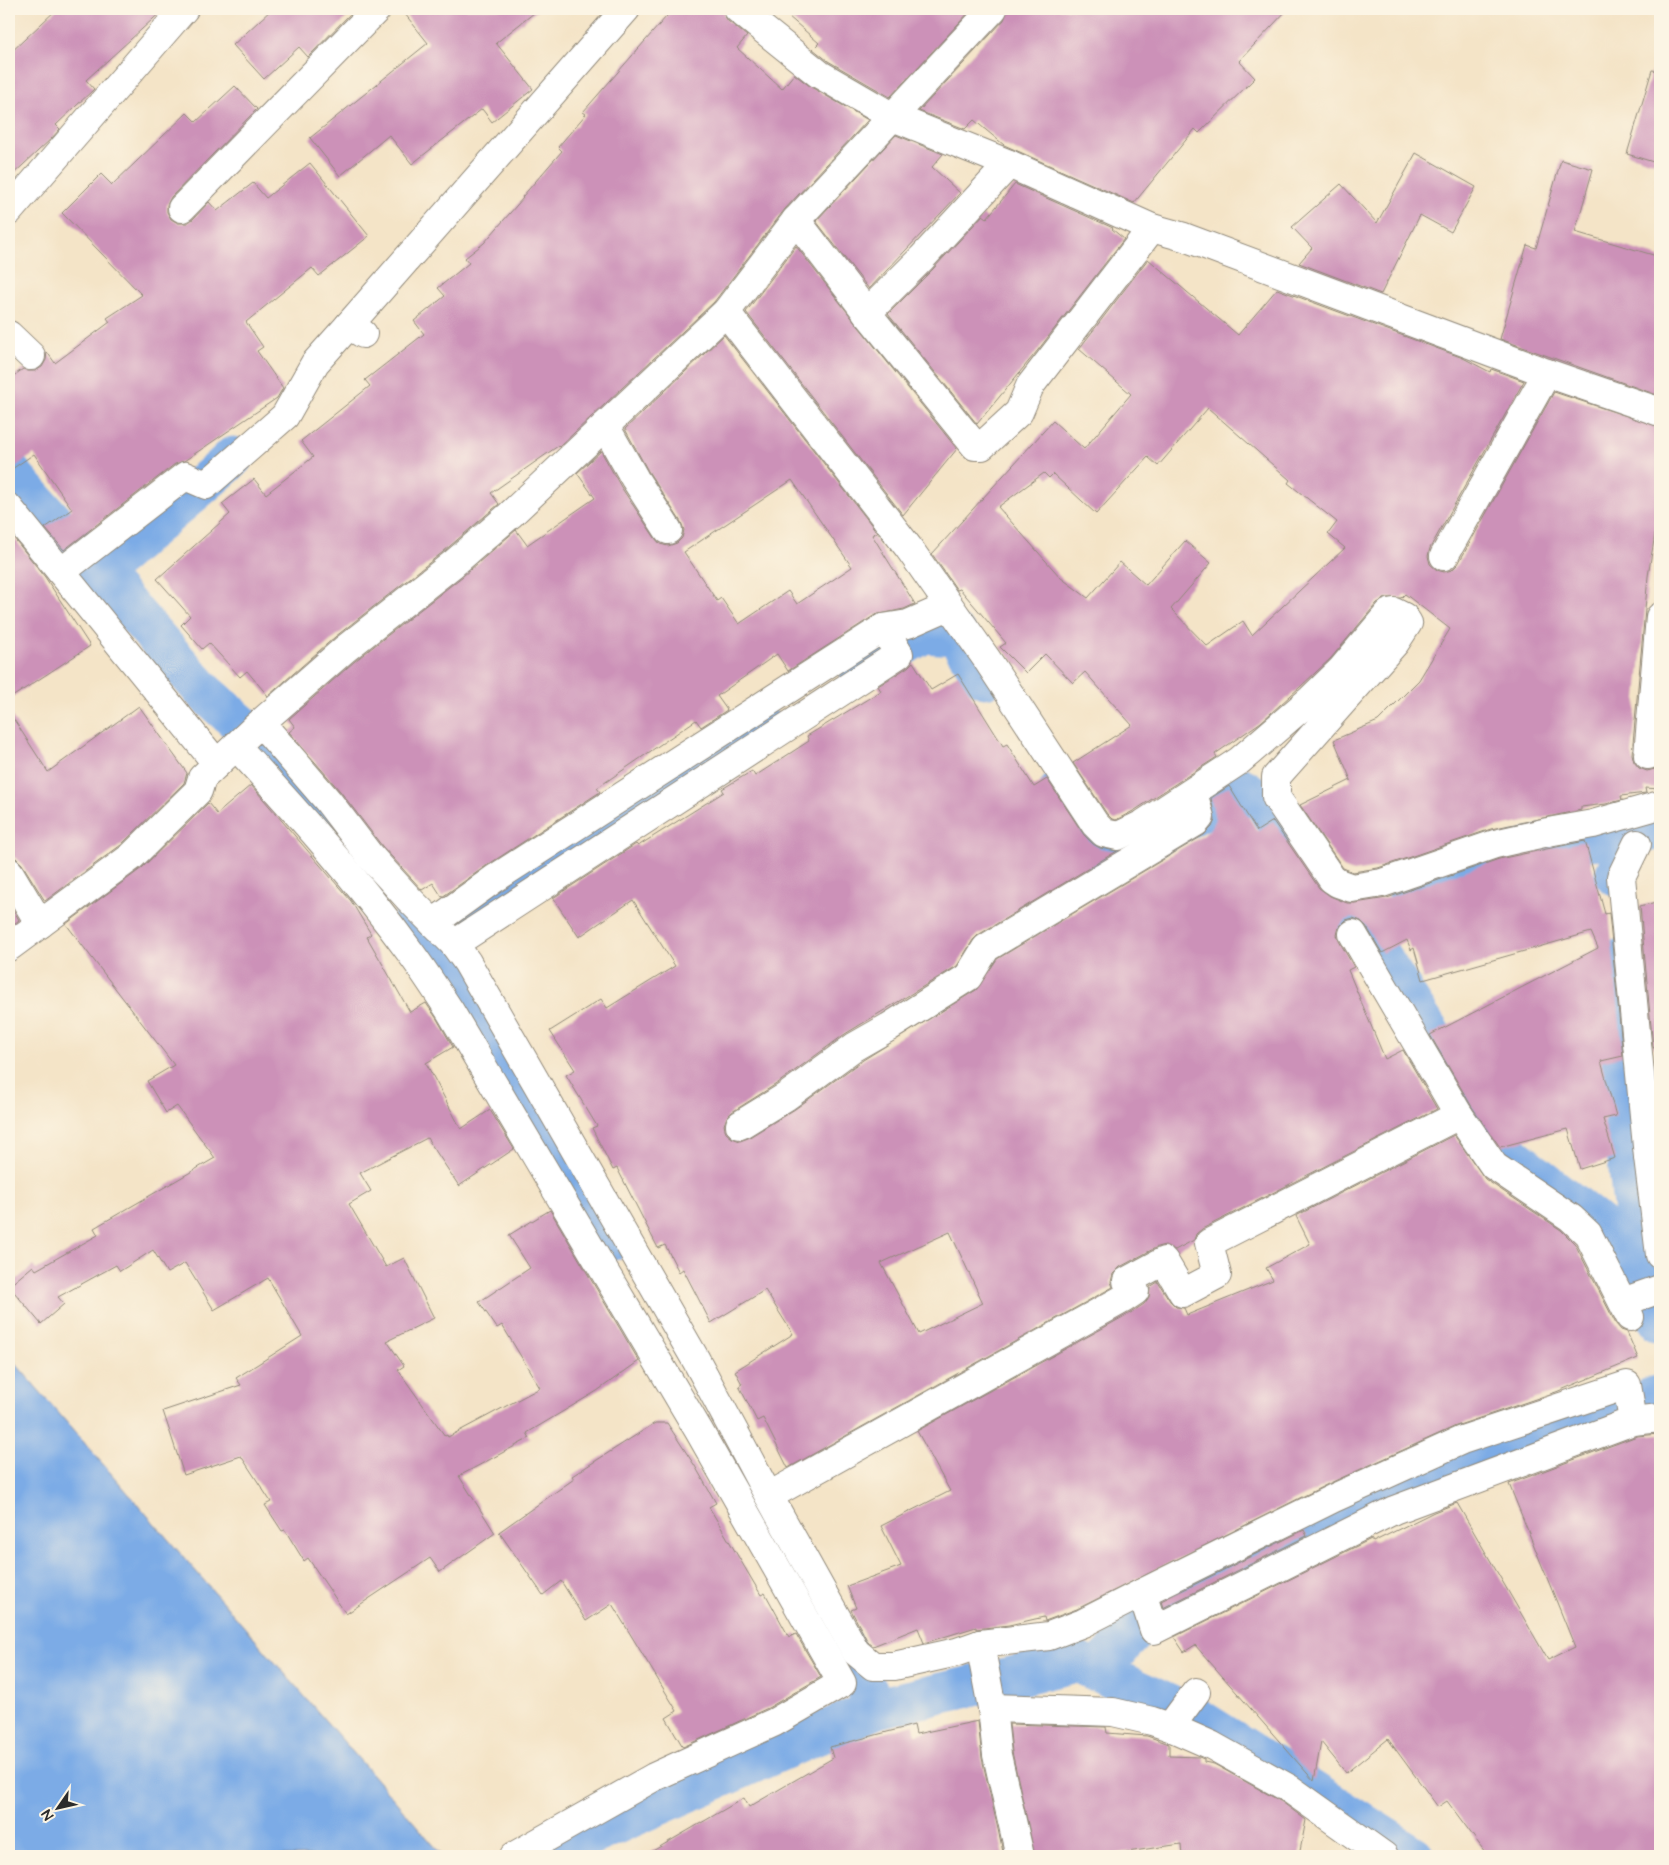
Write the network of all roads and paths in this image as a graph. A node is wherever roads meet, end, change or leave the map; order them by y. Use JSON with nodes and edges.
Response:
{"nodes":[{"id":1,"x":184,"y":9,"type":"edge"},
{"id":2,"x":376,"y":9,"type":"edge"},
{"id":3,"x":626,"y":9,"type":"edge"},
{"id":4,"x":738,"y":9,"type":"edge"},
{"id":5,"x":993,"y":9,"type":"edge"},
{"id":6,"x":893,"y":117,"type":"junction"},
{"id":7,"x":1009,"y":164,"type":"junction"},
{"id":8,"x":182,"y":208,"type":"dead end"},
{"id":9,"x":9,"y":211,"type":"edge"},
{"id":10,"x":796,"y":220,"type":"junction"},
{"id":11,"x":1152,"y":228,"type":"junction"},
{"id":12,"x":726,"y":312,"type":"junction"},
{"id":13,"x":867,"y":312,"type":"junction"},
{"id":14,"x":9,"y":335,"type":"edge"},
{"id":15,"x":31,"y":356,"type":"dead end"},
{"id":16,"x":1547,"y":373,"type":"junction"},
{"id":17,"x":1660,"y":412,"type":"edge"},
{"id":18,"x":605,"y":426,"type":"junction"},
{"id":19,"x":9,"y":508,"type":"edge"},
{"id":20,"x":668,"y":530,"type":"dead end"},
{"id":21,"x":1444,"y":556,"type":"dead end"},
{"id":22,"x":61,"y":572,"type":"junction"},
{"id":23,"x":949,"y":606,"type":"junction"},
{"id":24,"x":1660,"y":617,"type":"edge"},
{"id":25,"x":259,"y":724,"type":"junction"},
{"id":26,"x":230,"y":752,"type":"junction"},
{"id":27,"x":1648,"y":755,"type":"dead end"},
{"id":28,"x":328,"y":800,"type":"junction"},
{"id":29,"x":1196,"y":802,"type":"junction"},
{"id":30,"x":1660,"y":805,"type":"edge"},
{"id":31,"x":302,"y":818,"type":"junction"},
{"id":32,"x":1638,"y":844,"type":"dead end"},
{"id":33,"x":9,"y":872,"type":"edge"},
{"id":34,"x":40,"y":924,"type":"junction"},
{"id":35,"x":441,"y":931,"type":"junction"},
{"id":36,"x":1353,"y":934,"type":"dead end"},
{"id":37,"x":9,"y":946,"type":"edge"},
{"id":38,"x":1460,"y":1115,"type":"junction"},
{"id":39,"x":740,"y":1125,"type":"dead end"},
{"id":40,"x":576,"y":1153,"type":"junction"},
{"id":41,"x":1654,"y":1156,"type":"edge"},
{"id":42,"x":546,"y":1172,"type":"junction"},
{"id":43,"x":1660,"y":1255,"type":"edge"},
{"id":44,"x":1660,"y":1289,"type":"edge"},
{"id":45,"x":696,"y":1360,"type":"junction"},
{"id":46,"x":666,"y":1377,"type":"junction"},
{"id":47,"x":1660,"y":1418,"type":"edge"},
{"id":48,"x":1633,"y":1420,"type":"junction"},
{"id":49,"x":1381,"y":1477,"type":"junction"},
{"id":50,"x":769,"y":1496,"type":"junction"},
{"id":51,"x":1394,"y":1510,"type":"junction"},
{"id":52,"x":1142,"y":1593,"type":"junction"},
{"id":53,"x":980,"y":1644,"type":"junction"},
{"id":54,"x":873,"y":1666,"type":"junction"},
{"id":55,"x":842,"y":1683,"type":"junction"},
{"id":56,"x":1196,"y":1692,"type":"dead end"},
{"id":57,"x":992,"y":1708,"type":"junction"},
{"id":58,"x":1170,"y":1727,"type":"junction"},
{"id":59,"x":514,"y":1856,"type":"edge"},
{"id":60,"x":1020,"y":1856,"type":"edge"},
{"id":61,"x":1384,"y":1856,"type":"edge"}],
"edges":[{"from":1,"to":9,"type":"street"},
{"from":2,"to":8,"type":"street"},
{"from":3,"to":22,"type":"street"},
{"from":4,"to":6,"type":"street"},
{"from":5,"to":6,"type":"street"},
{"from":6,"to":7,"type":"street"},
{"from":6,"to":10,"type":"street"},
{"from":7,"to":11,"type":"street"},
{"from":7,"to":13,"type":"street"},
{"from":10,"to":12,"type":"street"},
{"from":10,"to":13,"type":"street"},
{"from":11,"to":13,"type":"street"},
{"from":11,"to":16,"type":"street"},
{"from":12,"to":18,"type":"street"},
{"from":12,"to":23,"type":"street"},
{"from":14,"to":15,"type":"street"},
{"from":16,"to":17,"type":"street"},
{"from":16,"to":21,"type":"street"},
{"from":18,"to":20,"type":"street"},
{"from":18,"to":25,"type":"street"},
{"from":19,"to":22,"type":"street"},
{"from":22,"to":26,"type":"street"},
{"from":23,"to":29,"type":"street"},
{"from":23,"to":35,"type":"street"},
{"from":24,"to":27,"type":"street"},
{"from":25,"to":26,"type":"street"},
{"from":25,"to":28,"type":"street"},
{"from":26,"to":31,"type":"street"},
{"from":26,"to":34,"type":"street"},
{"from":28,"to":31,"type":"street"},
{"from":28,"to":35,"type":"street"},
{"from":29,"to":30,"type":"street"},
{"from":29,"to":39,"type":"street"},
{"from":31,"to":42,"type":"street"},
{"from":32,"to":41,"type":"street"},
{"from":33,"to":34,"type":"street"},
{"from":34,"to":37,"type":"street"},
{"from":35,"to":40,"type":"street"},
{"from":36,"to":38,"type":"street"},
{"from":38,"to":44,"type":"street"},
{"from":38,"to":50,"type":"street"},
{"from":40,"to":42,"type":"street"},
{"from":40,"to":45,"type":"street"},
{"from":41,"to":43,"type":"street"},
{"from":42,"to":46,"type":"street"},
{"from":45,"to":46,"type":"street"},
{"from":45,"to":50,"type":"street"},
{"from":46,"to":55,"type":"street"},
{"from":47,"to":48,"type":"street"},
{"from":48,"to":49,"type":"street"},
{"from":48,"to":51,"type":"street"},
{"from":49,"to":51,"type":"street"},
{"from":49,"to":52,"type":"street"},
{"from":50,"to":54,"type":"street"},
{"from":51,"to":52,"type":"street"},
{"from":52,"to":53,"type":"street"},
{"from":53,"to":54,"type":"street"},
{"from":53,"to":57,"type":"street"},
{"from":54,"to":55,"type":"street"},
{"from":55,"to":59,"type":"street"},
{"from":56,"to":58,"type":"street"},
{"from":57,"to":58,"type":"street"},
{"from":57,"to":60,"type":"street"},
{"from":58,"to":61,"type":"street"}]}
